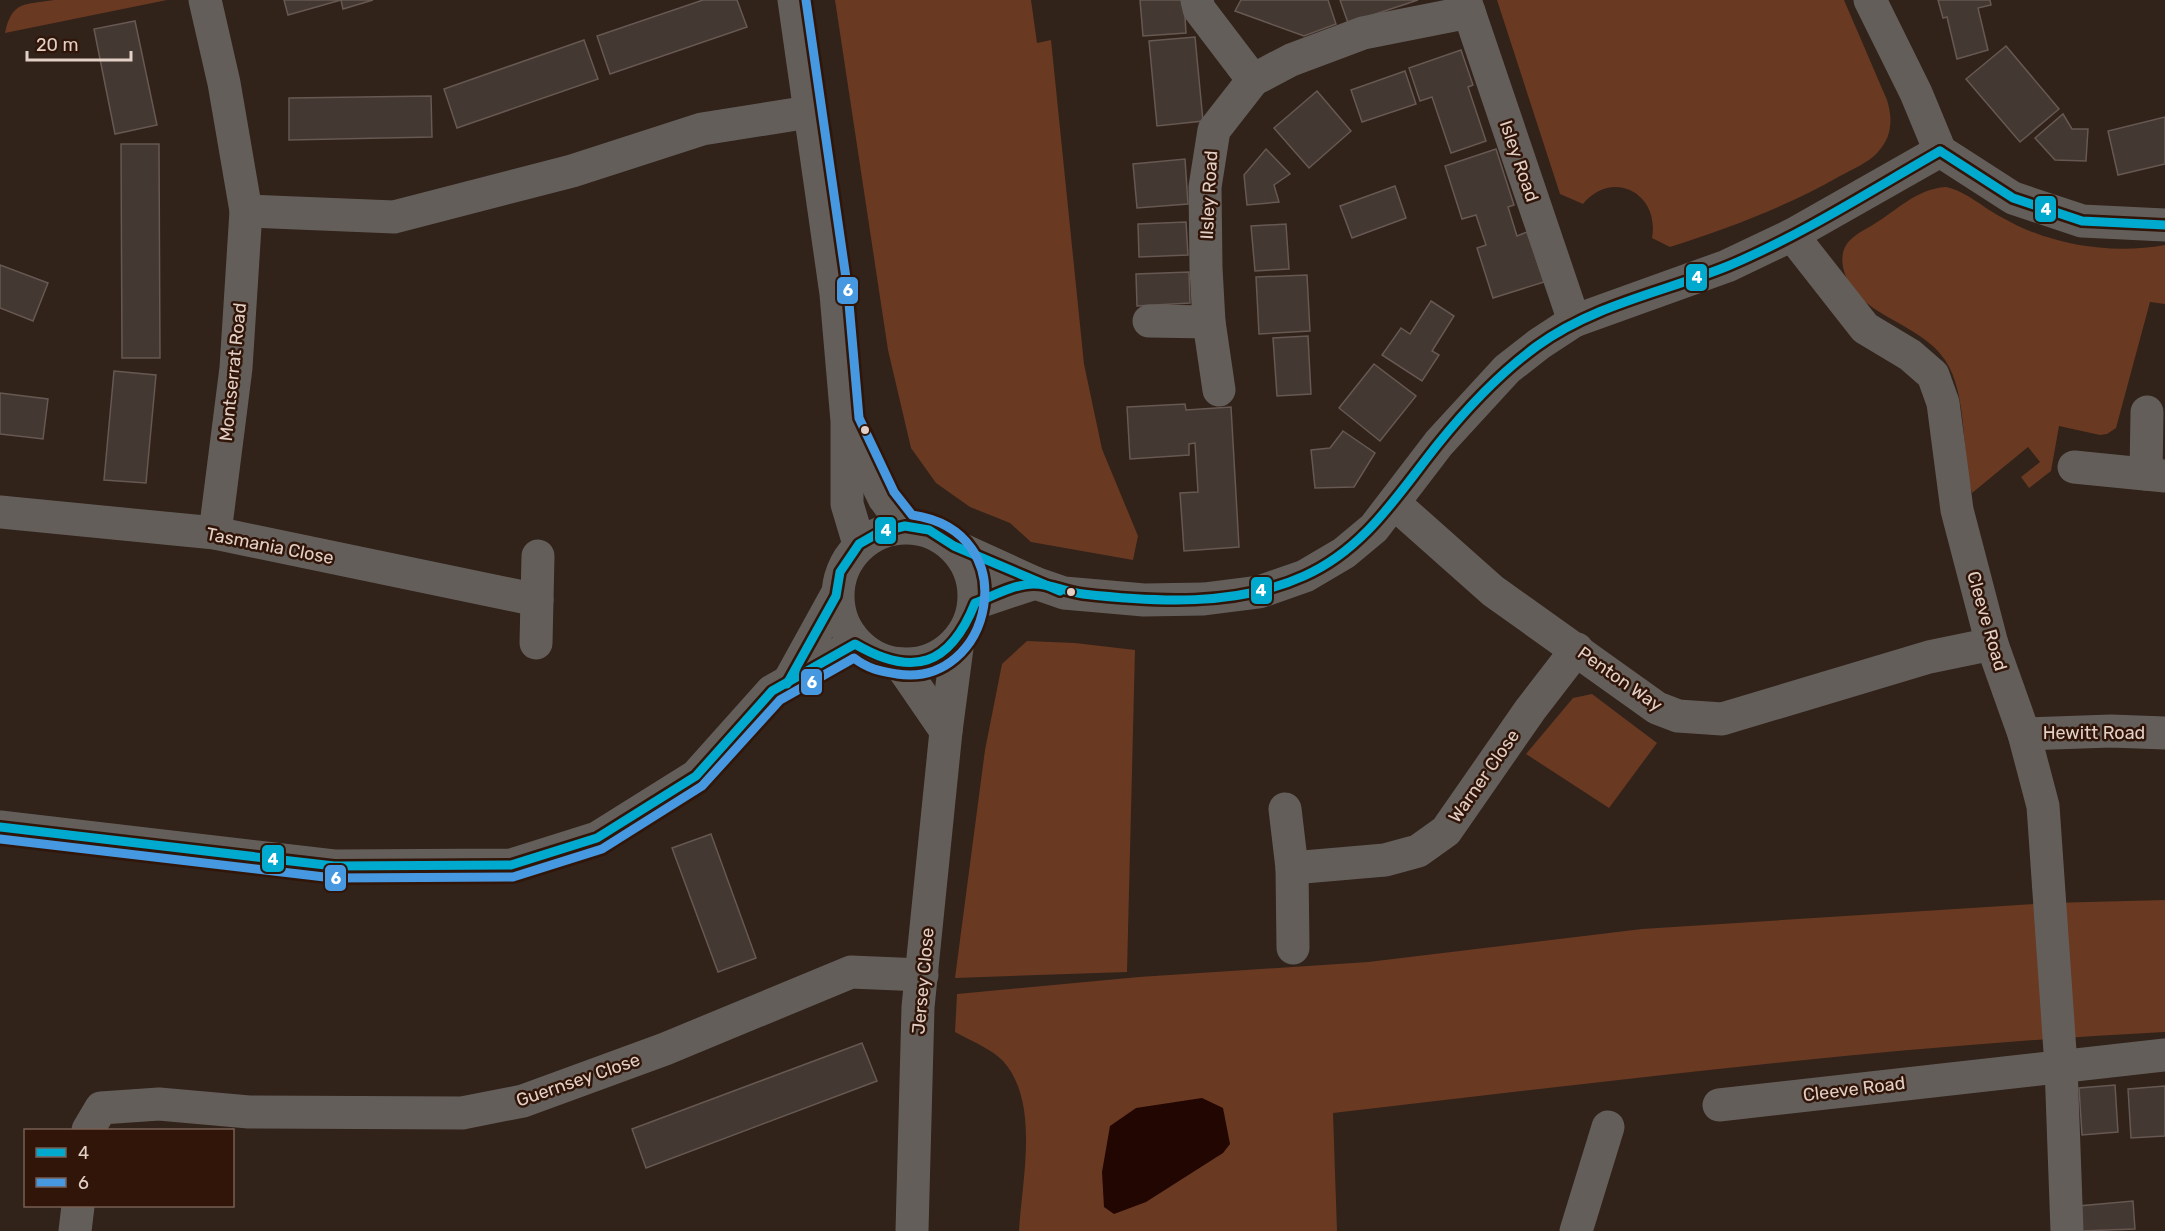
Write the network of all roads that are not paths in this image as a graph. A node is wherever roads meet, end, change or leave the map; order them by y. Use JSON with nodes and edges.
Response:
{"nodes":[{"id":1,"x":206,"y":0,"type":"edge"},
{"id":2,"x":794,"y":0,"type":"edge"},
{"id":3,"x":1197,"y":0,"type":"edge"},
{"id":4,"x":1870,"y":0,"type":"edge"},
{"id":5,"x":1467,"y":6,"type":"edge"},
{"id":6,"x":1253,"y":80,"type":"junction"},
{"id":7,"x":809,"y":112,"type":"junction"},
{"id":8,"x":1940,"y":151,"type":"junction"},
{"id":9,"x":246,"y":211,"type":"junction"},
{"id":10,"x":2165,"y":225,"type":"edge"},
{"id":11,"x":1792,"y":235,"type":"junction"},
{"id":12,"x":1149,"y":321,"type":"dead end"},
{"id":13,"x":1574,"y":321,"type":"junction"},
{"id":14,"x":1209,"y":322,"type":"junction"},
{"id":15,"x":1219,"y":390,"type":"dead end"},
{"id":16,"x":2147,"y":412,"type":"dead end"},
{"id":17,"x":846,"y":421,"type":"junction"},
{"id":18,"x":2074,"y":467,"type":"dead end"},
{"id":19,"x":2156,"y":475,"type":"edge"},
{"id":20,"x":1395,"y":504,"type":"junction"},
{"id":21,"x":0,"y":512,"type":"edge"},
{"id":22,"x":905,"y":526,"type":"junction"},
{"id":23,"x":215,"y":533,"type":"junction"},
{"id":24,"x":859,"y":544,"type":"junction"},
{"id":25,"x":954,"y":546,"type":"junction"},
{"id":26,"x":538,"y":556,"type":"dead end"},
{"id":27,"x":1035,"y":583,"type":"junction"},
{"id":28,"x":836,"y":596,"type":"junction"},
{"id":29,"x":537,"y":600,"type":"junction"},
{"id":30,"x":975,"y":603,"type":"junction"},
{"id":31,"x":958,"y":640,"type":"junction"},
{"id":32,"x":536,"y":643,"type":"dead end"},
{"id":33,"x":855,"y":644,"type":"junction"},
{"id":34,"x":1992,"y":644,"type":"junction"},
{"id":35,"x":1577,"y":649,"type":"junction"},
{"id":36,"x":900,"y":664,"type":"junction"},
{"id":37,"x":787,"y":684,"type":"junction"},
{"id":38,"x":946,"y":731,"type":"junction"},
{"id":39,"x":2165,"y":733,"type":"edge"},
{"id":40,"x":2024,"y":734,"type":"junction"},
{"id":41,"x":1285,"y":809,"type":"dead end"},
{"id":42,"x":0,"y":827,"type":"edge"},
{"id":43,"x":1292,"y":868,"type":"junction"},
{"id":44,"x":1293,"y":948,"type":"dead end"},
{"id":45,"x":922,"y":975,"type":"junction"},
{"id":46,"x":2165,"y":1054,"type":"edge"},
{"id":47,"x":2061,"y":1066,"type":"junction"},
{"id":48,"x":1719,"y":1105,"type":"dead end"},
{"id":49,"x":1608,"y":1127,"type":"dead end"},
{"id":50,"x":89,"y":1129,"type":"edge"},
{"id":51,"x":78,"y":1207,"type":"edge"},
{"id":52,"x":75,"y":1231,"type":"edge"},
{"id":53,"x":912,"y":1231,"type":"edge"},
{"id":54,"x":1576,"y":1231,"type":"edge"},
{"id":55,"x":2067,"y":1231,"type":"edge"}],
"edges":[{"from":1,"to":9,"type":"street","name":"Montserrat Road"},
{"from":2,"to":7,"type":"street"},
{"from":3,"to":6,"type":"street"},
{"from":4,"to":8,"type":"street"},
{"from":5,"to":6,"type":"street","name":"Ilsley Road"},
{"from":5,"to":13,"type":"street","name":"Isley Road"},
{"from":6,"to":14,"type":"street","name":"Ilsley Road"},
{"from":7,"to":9,"type":"street"},
{"from":7,"to":17,"type":"street"},
{"from":8,"to":10,"type":"street"},
{"from":8,"to":11,"type":"street"},
{"from":9,"to":23,"type":"street","name":"Montserrat Road"},
{"from":11,"to":13,"type":"street"},
{"from":11,"to":34,"type":"street","name":"Cleeve Road"},
{"from":12,"to":14,"type":"street"},
{"from":13,"to":20,"type":"street"},
{"from":14,"to":15,"type":"street","name":"Ilsley Road"},
{"from":16,"to":19,"type":"street"},
{"from":17,"to":22,"type":"street"},
{"from":17,"to":24,"type":"street"},
{"from":18,"to":19,"type":"street"},
{"from":20,"to":27,"type":"street"},
{"from":20,"to":35,"type":"street","name":"Penton Way"},
{"from":21,"to":23,"type":"street","name":"Tasmania Close"},
{"from":22,"to":24,"type":"street"},
{"from":22,"to":25,"type":"street"},
{"from":23,"to":29,"type":"street","name":"Tasmania Close"},
{"from":24,"to":28,"type":"street"},
{"from":25,"to":27,"type":"street"},
{"from":25,"to":30,"type":"street"},
{"from":26,"to":29,"type":"street"},
{"from":27,"to":30,"type":"street"},
{"from":28,"to":33,"type":"street"},
{"from":28,"to":37,"type":"street"},
{"from":29,"to":32,"type":"street"},
{"from":30,"to":31,"type":"street"},
{"from":31,"to":36,"type":"street"},
{"from":31,"to":38,"type":"street","name":"Jersey Close"},
{"from":33,"to":36,"type":"street"},
{"from":33,"to":37,"type":"street"},
{"from":34,"to":35,"type":"street","name":"Penton Way"},
{"from":34,"to":40,"type":"street","name":"Cleeve Road"},
{"from":35,"to":43,"type":"street","name":"Warner Close"},
{"from":36,"to":38,"type":"street"},
{"from":37,"to":42,"type":"street"},
{"from":38,"to":45,"type":"street","name":"Jersey Close"},
{"from":39,"to":40,"type":"street","name":"Hewitt Road"},
{"from":40,"to":47,"type":"street","name":"Cleeve Road"},
{"from":41,"to":43,"type":"street"},
{"from":43,"to":44,"type":"street"},
{"from":45,"to":50,"type":"street","name":"Guernsey Close"},
{"from":45,"to":53,"type":"street","name":"Jersey Close"},
{"from":46,"to":47,"type":"street","name":"Cleeve Road"},
{"from":47,"to":48,"type":"street","name":"Cleeve Road"},
{"from":47,"to":55,"type":"street","name":"Cleeve Road"},
{"from":49,"to":54,"type":"street"},
{"from":51,"to":52,"type":"street"}]}
